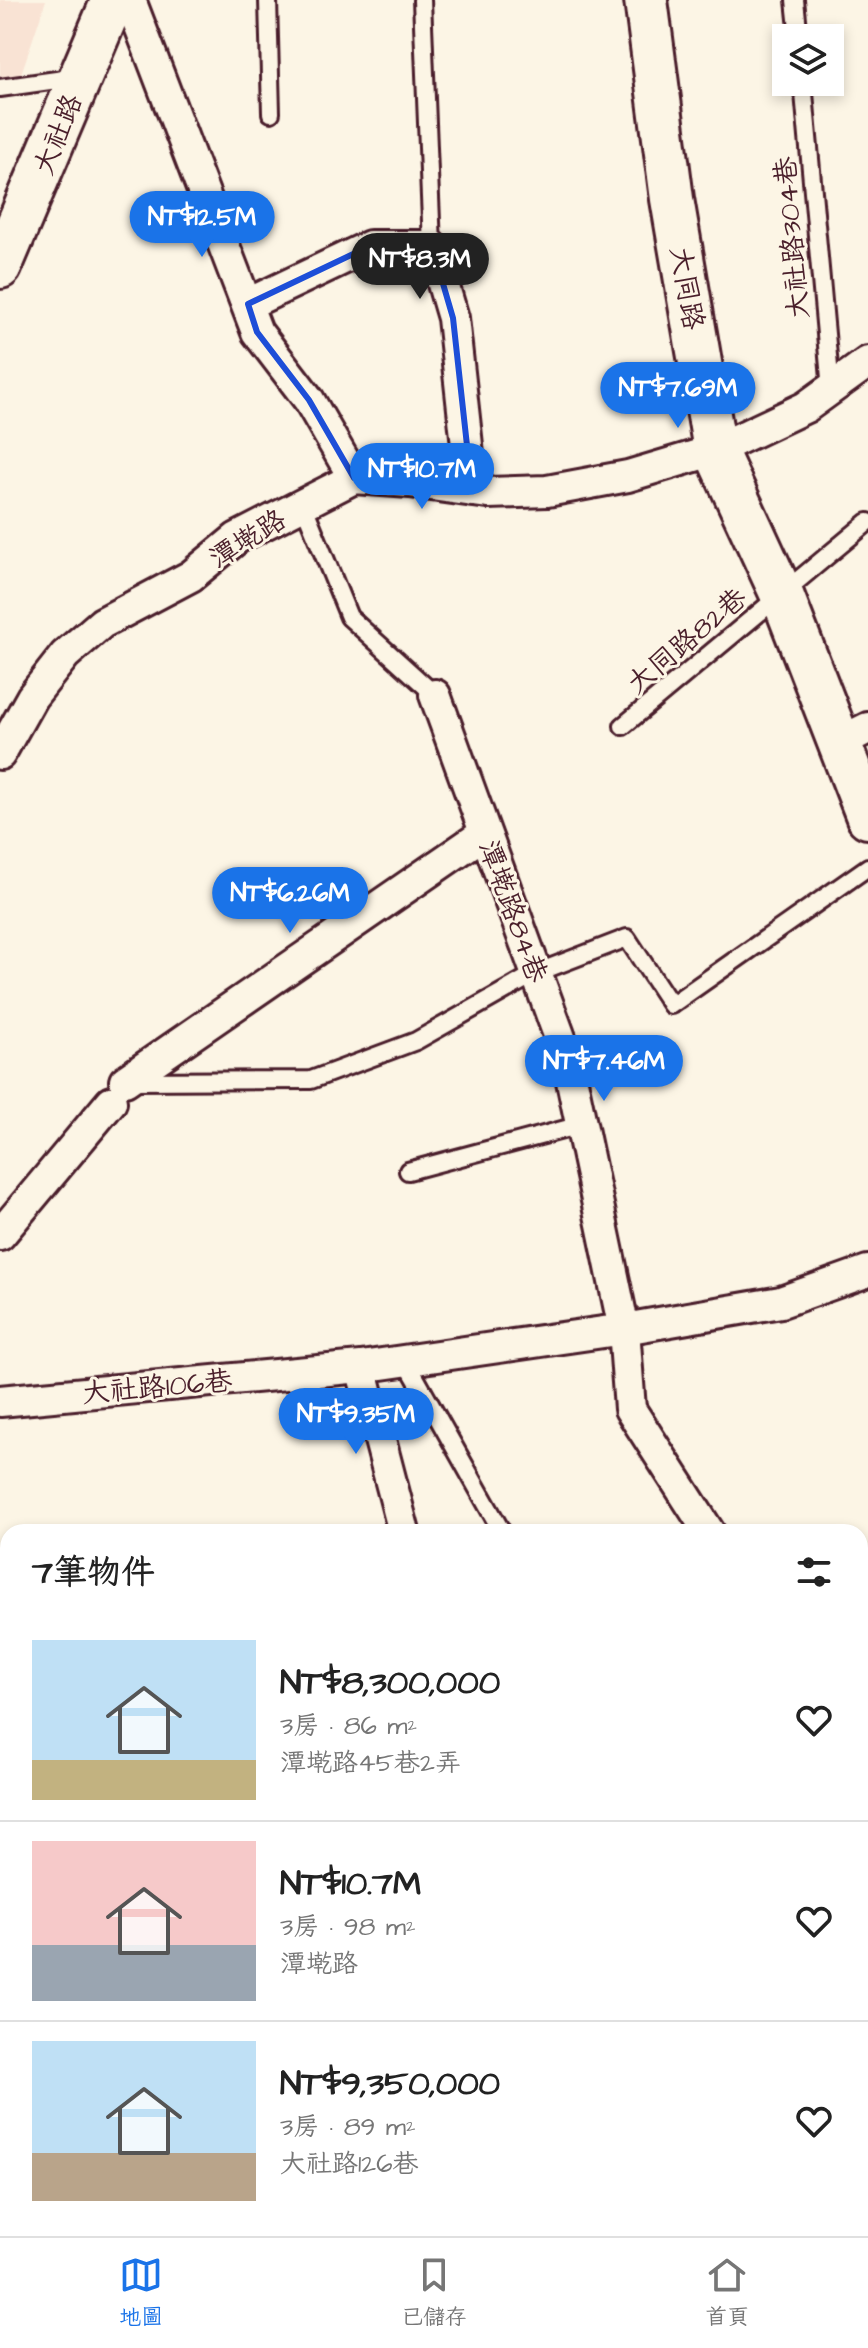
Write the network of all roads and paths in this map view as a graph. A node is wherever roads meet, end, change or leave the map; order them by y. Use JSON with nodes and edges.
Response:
{"nodes":[{"id":1,"x":113,"y":0,"type":"edge"},
{"id":2,"x":130,"y":0,"type":"edge"},
{"id":3,"x":268,"y":0,"type":"edge"},
{"id":4,"x":422,"y":0,"type":"edge"},
{"id":5,"x":646,"y":0,"type":"edge"},
{"id":6,"x":795,"y":0,"type":"edge"},
{"id":7,"x":798,"y":24,"type":"edge"},
{"id":8,"x":80,"y":77,"type":"junction"},
{"id":9,"x":0,"y":88,"type":"edge"},
{"id":10,"x":804,"y":96,"type":"edge"},
{"id":11,"x":271,"y":113,"type":"dead end"},
{"id":12,"x":432,"y":246,"type":"junction"},
{"id":13,"x":0,"y":267,"type":"edge"},
{"id":14,"x":248,"y":304,"type":"junction"},
{"id":15,"x":868,"y":362,"type":"edge"},
{"id":16,"x":831,"y":389,"type":"junction"},
{"id":17,"x":715,"y":450,"type":"junction"},
{"id":18,"x":354,"y":478,"type":"junction"},
{"id":19,"x":472,"y":491,"type":"junction"},
{"id":20,"x":303,"y":504,"type":"junction"},
{"id":21,"x":868,"y":522,"type":"edge"},
{"id":22,"x":782,"y":595,"type":"junction"},
{"id":23,"x":435,"y":695,"type":"joint"},
{"id":24,"x":623,"y":726,"type":"dead end"},
{"id":25,"x":853,"y":736,"type":"edge"},
{"id":26,"x":1,"y":751,"type":"edge"},
{"id":27,"x":868,"y":817,"type":"edge"},
{"id":28,"x":485,"y":833,"type":"junction"},
{"id":29,"x":868,"y":867,"type":"edge"},
{"id":30,"x":536,"y":973,"type":"junction"},
{"id":31,"x":118,"y":1092,"type":"junction"},
{"id":32,"x":581,"y":1125,"type":"junction"},
{"id":33,"x":408,"y":1171,"type":"dead end"},
{"id":34,"x":0,"y":1235,"type":"edge"},
{"id":35,"x":868,"y":1271,"type":"edge"},
{"id":36,"x":624,"y":1329,"type":"junction"},
{"id":37,"x":406,"y":1361,"type":"junction"},
{"id":38,"x":361,"y":1367,"type":"junction"},
{"id":39,"x":0,"y":1401,"type":"edge"},
{"id":40,"x":402,"y":1524,"type":"edge"},
{"id":41,"x":498,"y":1524,"type":"edge"},
{"id":42,"x":704,"y":1524,"type":"edge"}],
"edges":[{"from":1,"to":8,"type":"street","name":"大社路"},
{"from":2,"to":14,"type":"street"},
{"from":3,"to":11,"type":"lane"},
{"from":4,"to":12,"type":"lane"},
{"from":5,"to":17,"type":"street","name":"大同路"},
{"from":6,"to":7,"type":"lane"},
{"from":8,"to":9,"type":"lane"},
{"from":8,"to":13,"type":"street","name":"大社路"},
{"from":10,"to":16,"type":"lane","name":"大社路304巷"},
{"from":12,"to":14,"type":"street"},
{"from":12,"to":19,"type":"street"},
{"from":14,"to":18,"type":"street"},
{"from":15,"to":16,"type":"street"},
{"from":16,"to":17,"type":"street"},
{"from":17,"to":19,"type":"street"},
{"from":17,"to":22,"type":"street","name":"大同路"},
{"from":18,"to":19,"type":"street"},
{"from":18,"to":20,"type":"street","name":"潭墘路"},
{"from":20,"to":23,"type":"lane","name":"潭墘路84巷"},
{"from":20,"to":26,"type":"street","name":"潭墘路"},
{"from":21,"to":22,"type":"lane","name":"大同路82巷"},
{"from":22,"to":24,"type":"lane","name":"大同路82巷"},
{"from":22,"to":25,"type":"street","name":"大同路"},
{"from":23,"to":28,"type":"street","name":"潭墘路84巷"},
{"from":25,"to":27,"type":"street","name":"大同路"},
{"from":28,"to":30,"type":"street","name":"潭墘路84巷"},
{"from":28,"to":31,"type":"street"},
{"from":29,"to":30,"type":"lane"},
{"from":30,"to":31,"type":"lane"},
{"from":30,"to":32,"type":"street","name":"潭墘路84巷"},
{"from":31,"to":34,"type":"street"},
{"from":32,"to":33,"type":"lane"},
{"from":32,"to":36,"type":"street","name":"潭墘路84巷"},
{"from":35,"to":36,"type":"street","name":"大社路106巷"},
{"from":36,"to":37,"type":"street","name":"大社路106巷"},
{"from":36,"to":42,"type":"street","name":"潭墘路84巷"},
{"from":37,"to":38,"type":"street","name":"大社路106巷"},
{"from":37,"to":41,"type":"lane"},
{"from":38,"to":39,"type":"street","name":"大社路106巷"},
{"from":38,"to":40,"type":"street"}]}
